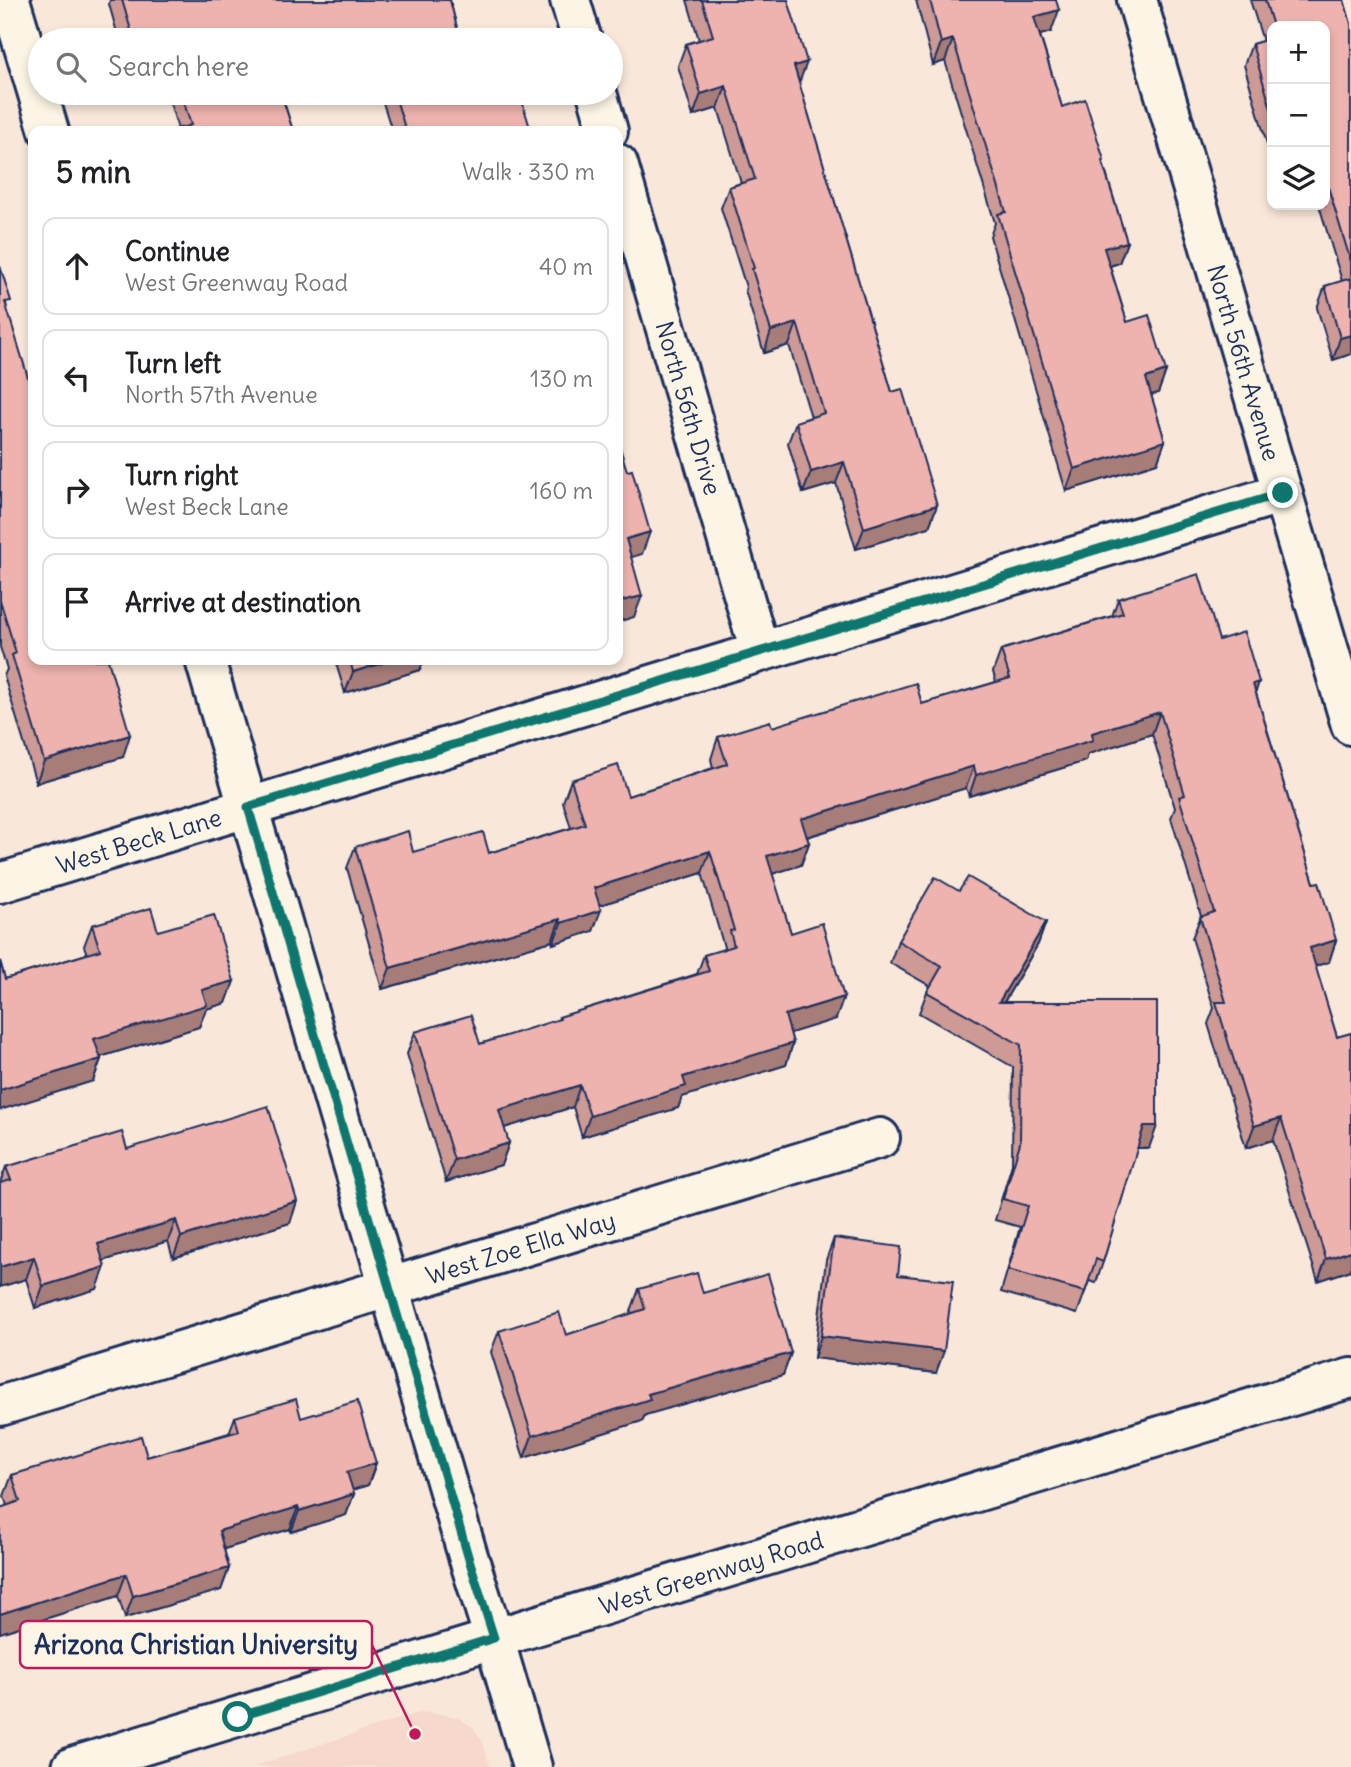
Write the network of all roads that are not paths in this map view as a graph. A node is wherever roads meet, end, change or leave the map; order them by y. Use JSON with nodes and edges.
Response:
{"nodes":[{"id":1,"x":10,"y":0,"type":"edge"},
{"id":2,"x":570,"y":0,"type":"edge"},
{"id":3,"x":1137,"y":0,"type":"edge"},
{"id":4,"x":578,"y":28,"type":"edge"},
{"id":5,"x":28,"y":60,"type":"edge"},
{"id":6,"x":41,"y":105,"type":"edge"},
{"id":7,"x":600,"y":105,"type":"edge"},
{"id":8,"x":48,"y":126,"type":"edge"},
{"id":9,"x":607,"y":126,"type":"edge"},
{"id":10,"x":623,"y":180,"type":"edge"},
{"id":11,"x":1283,"y":493,"type":"junction"},
{"id":12,"x":760,"y":652,"type":"junction"},
{"id":13,"x":206,"y":665,"type":"edge"},
{"id":14,"x":1351,"y":725,"type":"edge"},
{"id":15,"x":248,"y":807,"type":"junction"},
{"id":16,"x":0,"y":883,"type":"edge"},
{"id":17,"x":880,"y":1138,"type":"dead end"},
{"id":18,"x":391,"y":1287,"type":"junction"},
{"id":19,"x":1351,"y":1378,"type":"edge"},
{"id":20,"x":0,"y":1406,"type":"edge"},
{"id":21,"x":494,"y":1638,"type":"junction"},
{"id":22,"x":72,"y":1767,"type":"edge"},
{"id":23,"x":533,"y":1767,"type":"edge"}],
"edges":[{"from":1,"to":5,"type":"street"},
{"from":2,"to":4,"type":"street"},
{"from":3,"to":11,"type":"street","name":"North 56th Avenue"},
{"from":6,"to":8,"type":"street"},
{"from":7,"to":9,"type":"street"},
{"from":10,"to":12,"type":"street","name":"North 56th Drive"},
{"from":11,"to":12,"type":"street","name":"West Beck Lane"},
{"from":11,"to":14,"type":"street","name":"North 56th Avenue"},
{"from":12,"to":15,"type":"street","name":"West Beck Lane"},
{"from":13,"to":15,"type":"street"},
{"from":15,"to":16,"type":"street","name":"West Beck Lane"},
{"from":15,"to":18,"type":"street"},
{"from":17,"to":18,"type":"street","name":"West Zoe Ella Way"},
{"from":18,"to":20,"type":"street","name":"West Zoe Ella Way"},
{"from":18,"to":21,"type":"street"},
{"from":19,"to":21,"type":"street","name":"West Greenway Road"},
{"from":21,"to":22,"type":"street","name":"West Greenway Road"},
{"from":21,"to":23,"type":"street"}]}
